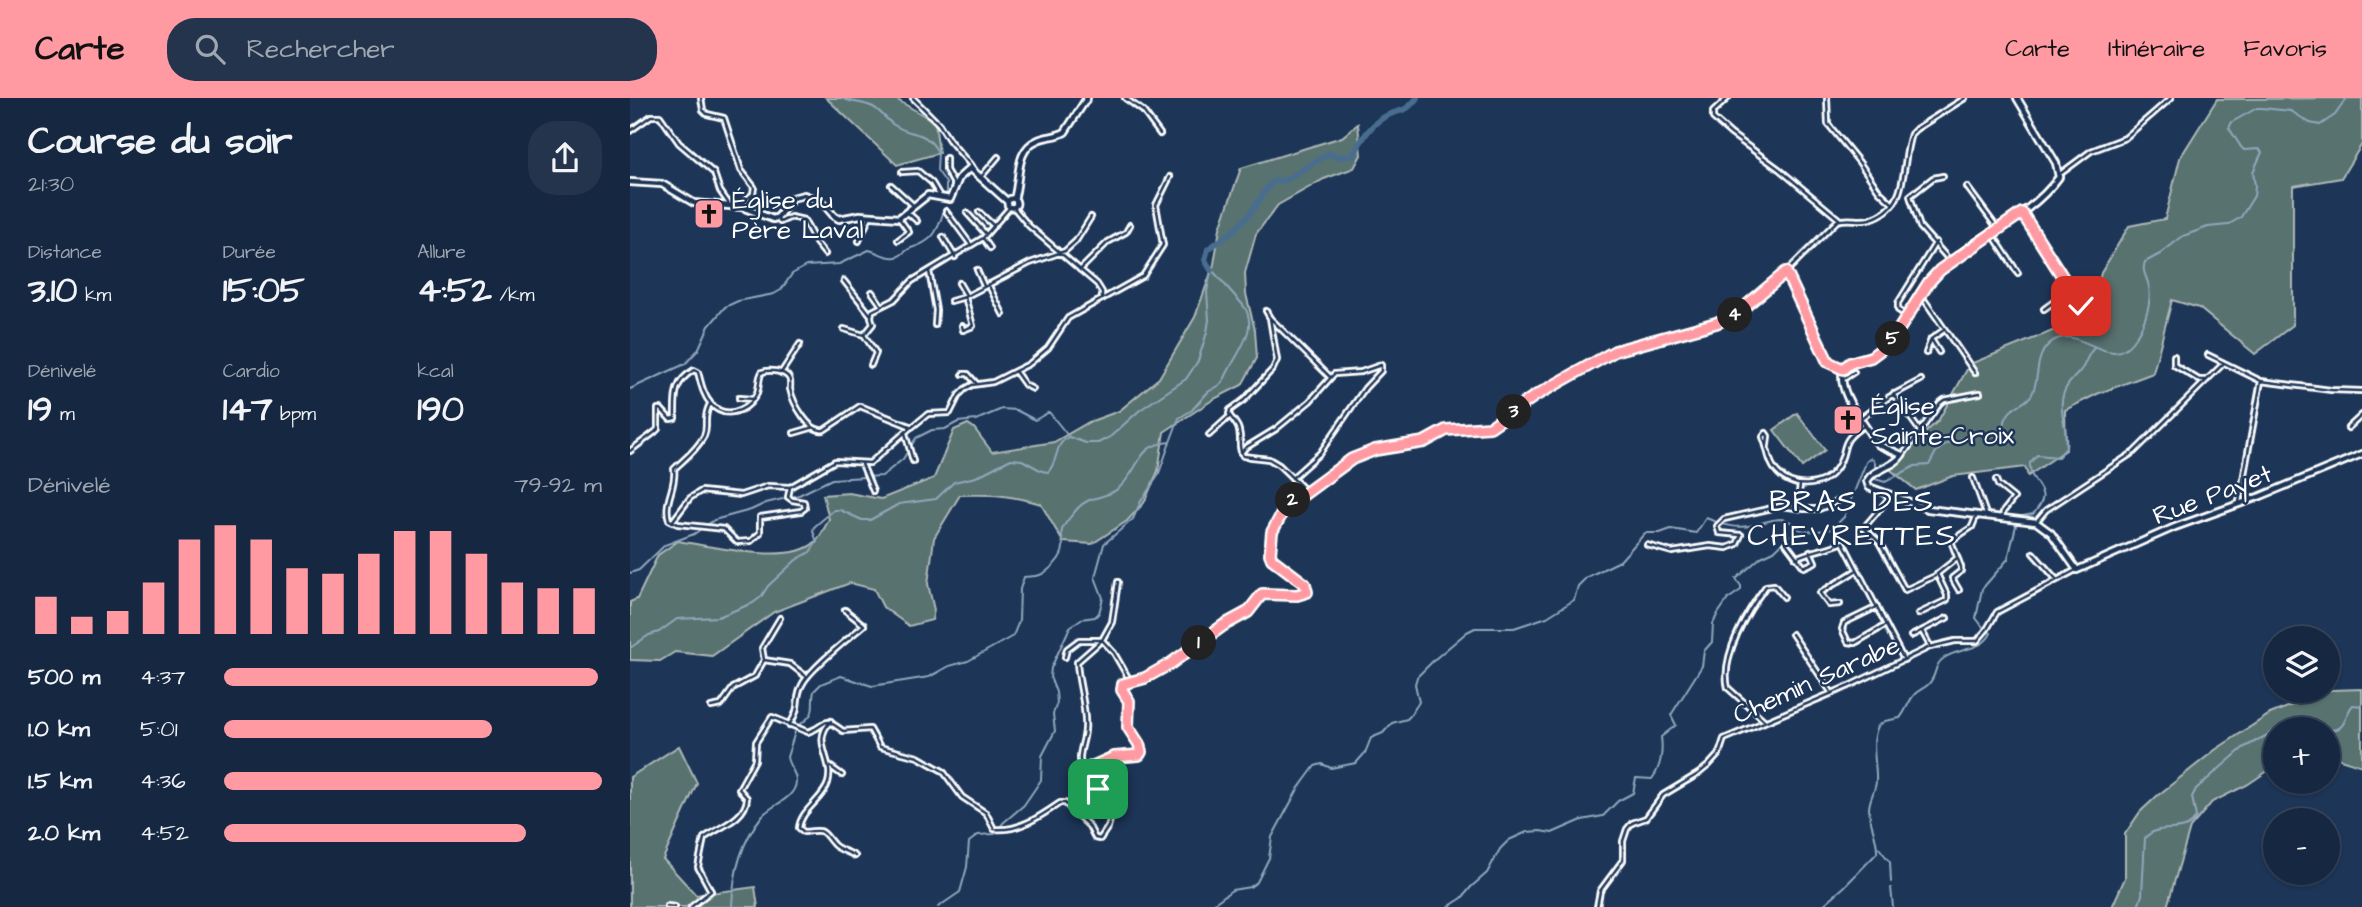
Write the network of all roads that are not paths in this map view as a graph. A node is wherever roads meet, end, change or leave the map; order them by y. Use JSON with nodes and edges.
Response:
{"nodes":[{"id":1,"x":701,"y":98,"type":"edge"},
{"id":2,"x":912,"y":98,"type":"edge"},
{"id":3,"x":923,"y":98,"type":"edge"},
{"id":4,"x":1087,"y":98,"type":"edge"},
{"id":5,"x":1125,"y":98,"type":"edge"},
{"id":6,"x":1728,"y":98,"type":"edge"},
{"id":7,"x":1827,"y":98,"type":"edge"},
{"id":8,"x":1965,"y":98,"type":"edge"},
{"id":9,"x":2017,"y":98,"type":"edge"},
{"id":10,"x":2171,"y":98,"type":"edge"},
{"id":11,"x":917,"y":102,"type":"junction"},
{"id":12,"x":630,"y":131,"type":"edge"},
{"id":13,"x":1160,"y":134,"type":"dead end"},
{"id":14,"x":998,"y":157,"type":"dead end"},
{"id":15,"x":946,"y":158,"type":"dead end"},
{"id":16,"x":974,"y":170,"type":"junction"},
{"id":17,"x":902,"y":172,"type":"dead end"},
{"id":18,"x":2060,"y":174,"type":"junction"},
{"id":19,"x":1943,"y":176,"type":"dead end"},
{"id":20,"x":981,"y":177,"type":"junction"},
{"id":21,"x":1170,"y":177,"type":"dead end"},
{"id":22,"x":630,"y":182,"type":"edge"},
{"id":23,"x":891,"y":185,"type":"dead end"},
{"id":24,"x":955,"y":186,"type":"junction"},
{"id":25,"x":1967,"y":187,"type":"dead end"},
{"id":26,"x":941,"y":198,"type":"junction"},
{"id":27,"x":1011,"y":204,"type":"junction"},
{"id":28,"x":1894,"y":204,"type":"junction"},
{"id":29,"x":730,"y":205,"type":"junction"},
{"id":30,"x":739,"y":206,"type":"junction"},
{"id":31,"x":915,"y":206,"type":"junction"},
{"id":32,"x":946,"y":211,"type":"dead end"},
{"id":33,"x":979,"y":212,"type":"dead end"},
{"id":34,"x":908,"y":213,"type":"junction"},
{"id":35,"x":967,"y":213,"type":"dead end"},
{"id":36,"x":2022,"y":213,"type":"junction"},
{"id":37,"x":870,"y":216,"type":"junction"},
{"id":38,"x":1091,"y":217,"type":"dead end"},
{"id":39,"x":776,"y":218,"type":"junction"},
{"id":40,"x":899,"y":218,"type":"junction"},
{"id":41,"x":1840,"y":220,"type":"junction"},
{"id":42,"x":917,"y":221,"type":"dead end"},
{"id":43,"x":1130,"y":225,"type":"dead end"},
{"id":44,"x":994,"y":226,"type":"junction"},
{"id":45,"x":1998,"y":230,"type":"junction"},
{"id":46,"x":1992,"y":234,"type":"junction"},
{"id":47,"x":987,"y":235,"type":"junction"},
{"id":48,"x":943,"y":237,"type":"dead end"},
{"id":49,"x":983,"y":238,"type":"junction"},
{"id":50,"x":898,"y":240,"type":"dead end"},
{"id":51,"x":859,"y":241,"type":"dead end"},
{"id":52,"x":1936,"y":242,"type":"junction"},
{"id":53,"x":972,"y":246,"type":"junction"},
{"id":54,"x":990,"y":248,"type":"dead end"},
{"id":55,"x":1062,"y":253,"type":"junction"},
{"id":56,"x":825,"y":254,"type":"dead end"},
{"id":57,"x":955,"y":257,"type":"junction"},
{"id":58,"x":1951,"y":262,"type":"junction"},
{"id":59,"x":977,"y":270,"type":"dead end"},
{"id":60,"x":1080,"y":270,"type":"junction"},
{"id":61,"x":929,"y":271,"type":"junction"},
{"id":62,"x":1786,"y":272,"type":"junction"},
{"id":63,"x":2018,"y":273,"type":"dead end"},
{"id":64,"x":844,"y":281,"type":"dead end"},
{"id":65,"x":959,"y":283,"type":"dead end"},
{"id":66,"x":986,"y":285,"type":"junction"},
{"id":67,"x":2071,"y":289,"type":"junction"},
{"id":68,"x":872,"y":292,"type":"dead end"},
{"id":69,"x":1921,"y":295,"type":"junction"},
{"id":70,"x":966,"y":297,"type":"junction"},
{"id":71,"x":1102,"y":299,"type":"junction"},
{"id":72,"x":951,"y":301,"type":"dead end"},
{"id":73,"x":882,"y":306,"type":"junction"},
{"id":74,"x":2081,"y":306,"type":"dead end"},
{"id":75,"x":2044,"y":309,"type":"dead end"},
{"id":76,"x":1266,"y":311,"type":"dead end"},
{"id":77,"x":1003,"y":314,"type":"dead end"},
{"id":78,"x":871,"y":315,"type":"junction"},
{"id":79,"x":1908,"y":316,"type":"junction"},
{"id":80,"x":1269,"y":318,"type":"junction"},
{"id":81,"x":935,"y":326,"type":"dead end"},
{"id":82,"x":844,"y":329,"type":"dead end"},
{"id":83,"x":1945,"y":329,"type":"junction"},
{"id":84,"x":963,"y":330,"type":"dead end"},
{"id":85,"x":864,"y":335,"type":"junction"},
{"id":86,"x":1931,"y":339,"type":"junction"},
{"id":87,"x":800,"y":344,"type":"dead end"},
{"id":88,"x":1939,"y":352,"type":"dead end"},
{"id":89,"x":1926,"y":354,"type":"dead end"},
{"id":90,"x":2208,"y":355,"type":"dead end"},
{"id":91,"x":2174,"y":356,"type":"dead end"},
{"id":92,"x":2224,"y":363,"type":"junction"},
{"id":93,"x":871,"y":365,"type":"dead end"},
{"id":94,"x":1843,"y":369,"type":"junction"},
{"id":95,"x":1015,"y":371,"type":"junction"},
{"id":96,"x":1854,"y":372,"type":"dead end"},
{"id":97,"x":781,"y":373,"type":"junction"},
{"id":98,"x":1975,"y":373,"type":"dead end"},
{"id":99,"x":963,"y":374,"type":"dead end"},
{"id":100,"x":1330,"y":377,"type":"junction"},
{"id":101,"x":1921,"y":380,"type":"dead end"},
{"id":102,"x":2207,"y":380,"type":"junction"},
{"id":103,"x":1842,"y":381,"type":"junction"},
{"id":104,"x":2261,"y":381,"type":"junction"},
{"id":105,"x":977,"y":384,"type":"junction"},
{"id":106,"x":1033,"y":389,"type":"dead end"},
{"id":107,"x":2362,"y":391,"type":"edge"},
{"id":108,"x":1980,"y":393,"type":"dead end"},
{"id":109,"x":1893,"y":394,"type":"junction"},
{"id":110,"x":739,"y":398,"type":"dead end"},
{"id":111,"x":754,"y":399,"type":"junction"},
{"id":112,"x":710,"y":404,"type":"junction"},
{"id":113,"x":2362,"y":415,"type":"edge"},
{"id":114,"x":1230,"y":416,"type":"junction"},
{"id":115,"x":1861,"y":418,"type":"junction"},
{"id":116,"x":1865,"y":425,"type":"junction"},
{"id":117,"x":912,"y":426,"type":"junction"},
{"id":118,"x":812,"y":428,"type":"junction"},
{"id":119,"x":2348,"y":428,"type":"dead end"},
{"id":120,"x":1920,"y":431,"type":"junction"},
{"id":121,"x":794,"y":433,"type":"dead end"},
{"id":122,"x":905,"y":433,"type":"junction"},
{"id":123,"x":1209,"y":435,"type":"dead end"},
{"id":124,"x":1767,"y":444,"type":"dead end"},
{"id":125,"x":630,"y":452,"type":"edge"},
{"id":126,"x":1241,"y":453,"type":"junction"},
{"id":127,"x":2362,"y":454,"type":"edge"},
{"id":128,"x":1901,"y":458,"type":"junction"},
{"id":129,"x":913,"y":461,"type":"dead end"},
{"id":130,"x":862,"y":464,"type":"junction"},
{"id":131,"x":1292,"y":478,"type":"junction"},
{"id":132,"x":1973,"y":478,"type":"dead end"},
{"id":133,"x":1996,"y":480,"type":"dead end"},
{"id":134,"x":1800,"y":485,"type":"junction"},
{"id":135,"x":790,"y":487,"type":"junction"},
{"id":136,"x":873,"y":491,"type":"dead end"},
{"id":137,"x":1306,"y":491,"type":"junction"},
{"id":138,"x":1891,"y":496,"type":"junction"},
{"id":139,"x":1840,"y":500,"type":"dead end"},
{"id":140,"x":2238,"y":504,"type":"junction"},
{"id":141,"x":1797,"y":508,"type":"junction"},
{"id":142,"x":1976,"y":516,"type":"junction"},
{"id":143,"x":1987,"y":517,"type":"junction"},
{"id":144,"x":2002,"y":519,"type":"junction"},
{"id":145,"x":671,"y":522,"type":"junction"},
{"id":146,"x":2036,"y":523,"type":"junction"},
{"id":147,"x":1786,"y":543,"type":"dead end"},
{"id":148,"x":1647,"y":545,"type":"dead end"},
{"id":149,"x":1810,"y":550,"type":"junction"},
{"id":150,"x":2033,"y":553,"type":"dead end"},
{"id":151,"x":1796,"y":558,"type":"junction"},
{"id":152,"x":1957,"y":558,"type":"junction"},
{"id":153,"x":1857,"y":570,"type":"junction"},
{"id":154,"x":2077,"y":570,"type":"junction"},
{"id":155,"x":1935,"y":576,"type":"dead end"},
{"id":156,"x":2057,"y":580,"type":"junction"},
{"id":157,"x":1118,"y":582,"type":"dead end"},
{"id":158,"x":1959,"y":590,"type":"dead end"},
{"id":159,"x":1784,"y":597,"type":"dead end"},
{"id":160,"x":1840,"y":604,"type":"dead end"},
{"id":161,"x":1877,"y":607,"type":"junction"},
{"id":162,"x":845,"y":610,"type":"dead end"},
{"id":163,"x":1919,"y":614,"type":"dead end"},
{"id":164,"x":779,"y":618,"type":"dead end"},
{"id":165,"x":1947,"y":618,"type":"dead end"},
{"id":166,"x":1886,"y":625,"type":"junction"},
{"id":167,"x":1922,"y":631,"type":"junction"},
{"id":168,"x":1792,"y":634,"type":"dead end"},
{"id":169,"x":1911,"y":636,"type":"dead end"},
{"id":170,"x":1102,"y":640,"type":"junction"},
{"id":171,"x":1930,"y":647,"type":"junction"},
{"id":172,"x":1065,"y":657,"type":"dead end"},
{"id":173,"x":764,"y":660,"type":"junction"},
{"id":174,"x":1904,"y":660,"type":"junction"},
{"id":175,"x":807,"y":677,"type":"junction"},
{"id":176,"x":1129,"y":681,"type":"junction"},
{"id":177,"x":1831,"y":693,"type":"junction"},
{"id":178,"x":711,"y":707,"type":"dead end"},
{"id":179,"x":831,"y":721,"type":"junction"},
{"id":180,"x":1765,"y":721,"type":"junction"},
{"id":181,"x":789,"y":725,"type":"junction"},
{"id":182,"x":829,"y":765,"type":"junction"},
{"id":183,"x":1087,"y":774,"type":"junction"},
{"id":184,"x":842,"y":775,"type":"dead end"},
{"id":185,"x":855,"y":856,"type":"dead end"},
{"id":186,"x":667,"y":906,"type":"edge"},
{"id":187,"x":675,"y":907,"type":"edge"},
{"id":188,"x":691,"y":907,"type":"edge"},
{"id":189,"x":1597,"y":907,"type":"edge"}],
"edges":[{"from":1,"to":30,"type":"street"},
{"from":2,"to":11,"type":"street"},
{"from":3,"to":11,"type":"street"},
{"from":4,"to":27,"type":"main road"},
{"from":5,"to":13,"type":"street"},
{"from":6,"to":41,"type":"street"},
{"from":7,"to":28,"type":"street"},
{"from":8,"to":28,"type":"street"},
{"from":9,"to":18,"type":"main road"},
{"from":10,"to":18,"type":"street"},
{"from":11,"to":16,"type":"street"},
{"from":12,"to":29,"type":"street"},
{"from":14,"to":20,"type":"street"},
{"from":15,"to":24,"type":"street"},
{"from":16,"to":20,"type":"main road"},
{"from":16,"to":24,"type":"main road"},
{"from":17,"to":26,"type":"street"},
{"from":18,"to":36,"type":"main road"},
{"from":19,"to":52,"type":"street"},
{"from":20,"to":27,"type":"main road"},
{"from":21,"to":71,"type":"street"},
{"from":22,"to":29,"type":"main road"},
{"from":23,"to":31,"type":"street"},
{"from":24,"to":26,"type":"main road"},
{"from":25,"to":45,"type":"street"},
{"from":26,"to":31,"type":"main road"},
{"from":27,"to":44,"type":"street"},
{"from":27,"to":55,"type":"street"},
{"from":28,"to":41,"type":"street"},
{"from":29,"to":30,"type":"main road"},
{"from":30,"to":39,"type":"main road"},
{"from":31,"to":34,"type":"main road"},
{"from":32,"to":53,"type":"street"},
{"from":33,"to":44,"type":"street"},
{"from":34,"to":40,"type":"main road"},
{"from":34,"to":42,"type":"street"},
{"from":35,"to":47,"type":"street"},
{"from":36,"to":45,"type":"main road"},
{"from":36,"to":67,"type":"street"},
{"from":37,"to":39,"type":"main road"},
{"from":37,"to":40,"type":"main road"},
{"from":37,"to":51,"type":"street"},
{"from":38,"to":55,"type":"street"},
{"from":39,"to":56,"type":"street"},
{"from":40,"to":50,"type":"street"},
{"from":41,"to":62,"type":"street"},
{"from":43,"to":60,"type":"street"},
{"from":44,"to":47,"type":"street"},
{"from":45,"to":46,"type":"main road"},
{"from":46,"to":58,"type":"main road"},
{"from":46,"to":63,"type":"street"},
{"from":47,"to":49,"type":"street"},
{"from":48,"to":57,"type":"street"},
{"from":49,"to":53,"type":"street"},
{"from":49,"to":54,"type":"street"},
{"from":52,"to":58,"type":"street"},
{"from":52,"to":79,"type":"street"},
{"from":53,"to":57,"type":"street"},
{"from":55,"to":60,"type":"street"},
{"from":55,"to":66,"type":"street"},
{"from":57,"to":61,"type":"street"},
{"from":58,"to":69,"type":"main road"},
{"from":59,"to":66,"type":"street"},
{"from":60,"to":71,"type":"street"},
{"from":61,"to":73,"type":"street"},
{"from":61,"to":81,"type":"street"},
{"from":62,"to":94,"type":"street"},
{"from":62,"to":137,"type":"street"},
{"from":64,"to":78,"type":"street"},
{"from":65,"to":70,"type":"street"},
{"from":66,"to":70,"type":"street"},
{"from":66,"to":77,"type":"street"},
{"from":67,"to":74,"type":"street"},
{"from":67,"to":75,"type":"street"},
{"from":68,"to":73,"type":"street"},
{"from":69,"to":79,"type":"main road"},
{"from":69,"to":83,"type":"street"},
{"from":70,"to":72,"type":"street"},
{"from":70,"to":84,"type":"street"},
{"from":71,"to":95,"type":"street"},
{"from":73,"to":78,"type":"street"},
{"from":76,"to":80,"type":"street"},
{"from":78,"to":85,"type":"street"},
{"from":79,"to":94,"type":"main road"},
{"from":80,"to":100,"type":"street"},
{"from":80,"to":114,"type":"street"},
{"from":82,"to":85,"type":"street"},
{"from":83,"to":86,"type":"street"},
{"from":83,"to":98,"type":"street"},
{"from":85,"to":93,"type":"street"},
{"from":86,"to":88,"type":"street"},
{"from":86,"to":89,"type":"street"},
{"from":87,"to":97,"type":"street"},
{"from":90,"to":92,"type":"street"},
{"from":91,"to":102,"type":"street"},
{"from":92,"to":102,"type":"street"},
{"from":92,"to":104,"type":"street"},
{"from":94,"to":103,"type":"main road"},
{"from":95,"to":105,"type":"street"},
{"from":95,"to":106,"type":"street"},
{"from":96,"to":103,"type":"street"},
{"from":97,"to":111,"type":"street"},
{"from":97,"to":118,"type":"street"},
{"from":99,"to":105,"type":"street"},
{"from":100,"to":126,"type":"street"},
{"from":100,"to":131,"type":"street"},
{"from":101,"to":109,"type":"street"},
{"from":102,"to":146,"type":"street"},
{"from":103,"to":115,"type":"main road"},
{"from":104,"to":107,"type":"street"},
{"from":104,"to":140,"type":"street"},
{"from":105,"to":117,"type":"street"},
{"from":108,"to":120,"type":"street"},
{"from":109,"to":115,"type":"street"},
{"from":109,"to":120,"type":"street"},
{"from":110,"to":111,"type":"street"},
{"from":111,"to":112,"type":"street"},
{"from":112,"to":125,"type":"street"},
{"from":112,"to":145,"type":"street"},
{"from":113,"to":119,"type":"street"},
{"from":114,"to":123,"type":"street"},
{"from":114,"to":126,"type":"street"},
{"from":115,"to":116,"type":"main road"},
{"from":116,"to":128,"type":"main road"},
{"from":116,"to":134,"type":"street"},
{"from":117,"to":118,"type":"street"},
{"from":117,"to":122,"type":"street"},
{"from":118,"to":121,"type":"street"},
{"from":120,"to":128,"type":"street"},
{"from":122,"to":129,"type":"street"},
{"from":122,"to":130,"type":"street"},
{"from":124,"to":134,"type":"street"},
{"from":126,"to":131,"type":"street"},
{"from":127,"to":140,"type":"main road","name":"Rue Payet"},
{"from":128,"to":138,"type":"main road"},
{"from":130,"to":135,"type":"street"},
{"from":130,"to":136,"type":"street"},
{"from":131,"to":137,"type":"street"},
{"from":132,"to":143,"type":"street"},
{"from":133,"to":144,"type":"street"},
{"from":134,"to":141,"type":"street"},
{"from":135,"to":145,"type":"street"},
{"from":135,"to":145,"type":"street"},
{"from":137,"to":176,"type":"street"},
{"from":138,"to":142,"type":"main road"},
{"from":138,"to":155,"type":"street"},
{"from":139,"to":141,"type":"street"},
{"from":140,"to":154,"type":"main road","name":"Rue Payet"},
{"from":141,"to":148,"type":"street"},
{"from":142,"to":143,"type":"main road"},
{"from":142,"to":152,"type":"street"},
{"from":143,"to":144,"type":"main road"},
{"from":144,"to":146,"type":"main road"},
{"from":146,"to":154,"type":"main road"},
{"from":147,"to":151,"type":"street"},
{"from":149,"to":151,"type":"street"},
{"from":149,"to":151,"type":"street"},
{"from":149,"to":153,"type":"street"},
{"from":150,"to":156,"type":"street"},
{"from":152,"to":158,"type":"street"},
{"from":152,"to":163,"type":"street"},
{"from":153,"to":160,"type":"street"},
{"from":153,"to":161,"type":"street"},
{"from":154,"to":156,"type":"street","name":"Chemin Sarabe"},
{"from":156,"to":171,"type":"street","name":"Chemin Sarabe"},
{"from":157,"to":170,"type":"street"},
{"from":159,"to":180,"type":"street"},
{"from":161,"to":166,"type":"street"},
{"from":161,"to":166,"type":"street"},
{"from":162,"to":175,"type":"street"},
{"from":164,"to":173,"type":"street"},
{"from":165,"to":167,"type":"street"},
{"from":166,"to":174,"type":"street"},
{"from":167,"to":169,"type":"street"},
{"from":167,"to":171,"type":"street"},
{"from":168,"to":177,"type":"street"},
{"from":170,"to":172,"type":"street"},
{"from":170,"to":176,"type":"street"},
{"from":170,"to":183,"type":"street"},
{"from":171,"to":174,"type":"street","name":"Chemin Sarabe"},
{"from":173,"to":175,"type":"street"},
{"from":173,"to":178,"type":"street"},
{"from":174,"to":177,"type":"street","name":"Chemin Sarabe"},
{"from":175,"to":181,"type":"street"},
{"from":176,"to":183,"type":"street"},
{"from":177,"to":180,"type":"street","name":"Chemin Sarabe"},
{"from":179,"to":181,"type":"street"},
{"from":179,"to":182,"type":"street"},
{"from":179,"to":183,"type":"street"},
{"from":180,"to":189,"type":"street","name":"Chemin Sarabe"},
{"from":181,"to":188,"type":"street"},
{"from":182,"to":184,"type":"street"},
{"from":182,"to":185,"type":"street"},
{"from":186,"to":187,"type":"street"}]}
